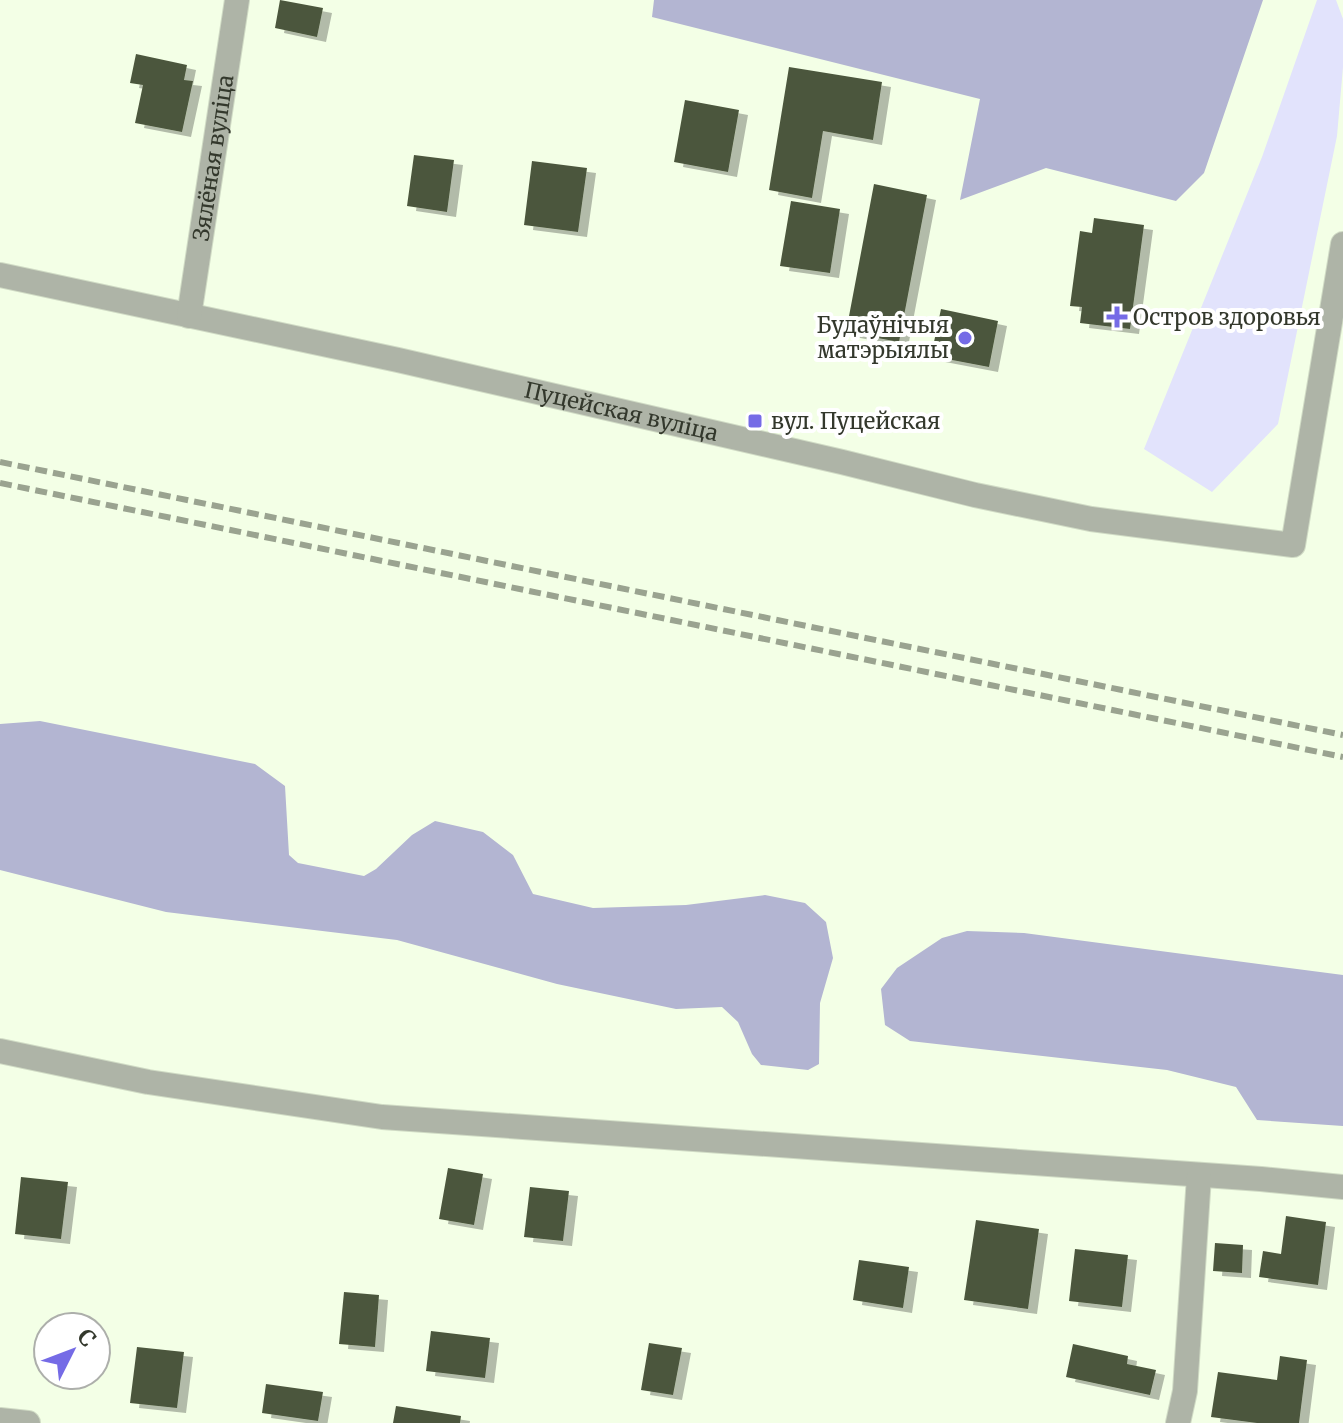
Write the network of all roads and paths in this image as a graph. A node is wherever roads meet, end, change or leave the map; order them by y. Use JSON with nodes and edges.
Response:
{"nodes":[{"id":1,"x":237,"y":0,"type":"edge"},
{"id":2,"x":1343,"y":244,"type":"edge"},
{"id":3,"x":0,"y":275,"type":"edge"},
{"id":4,"x":189,"y":316,"type":"junction"},
{"id":5,"x":0,"y":1051,"type":"edge"},
{"id":6,"x":1199,"y":1176,"type":"junction"},
{"id":7,"x":1343,"y":1187,"type":"edge"},
{"id":8,"x":0,"y":1420,"type":"edge"},
{"id":9,"x":28,"y":1423,"type":"edge"},
{"id":10,"x":1178,"y":1423,"type":"edge"}],
"edges":[{"from":1,"to":4,"type":"street","name":"Зялёная вуліца"},
{"from":2,"to":4,"type":"street","name":"Пуцейская вуліца"},
{"from":3,"to":4,"type":"street","name":"Пуцейская вуліца"},
{"from":5,"to":6,"type":"street"},
{"from":6,"to":7,"type":"street"},
{"from":6,"to":10,"type":"street"},
{"from":8,"to":9,"type":"street"}]}
